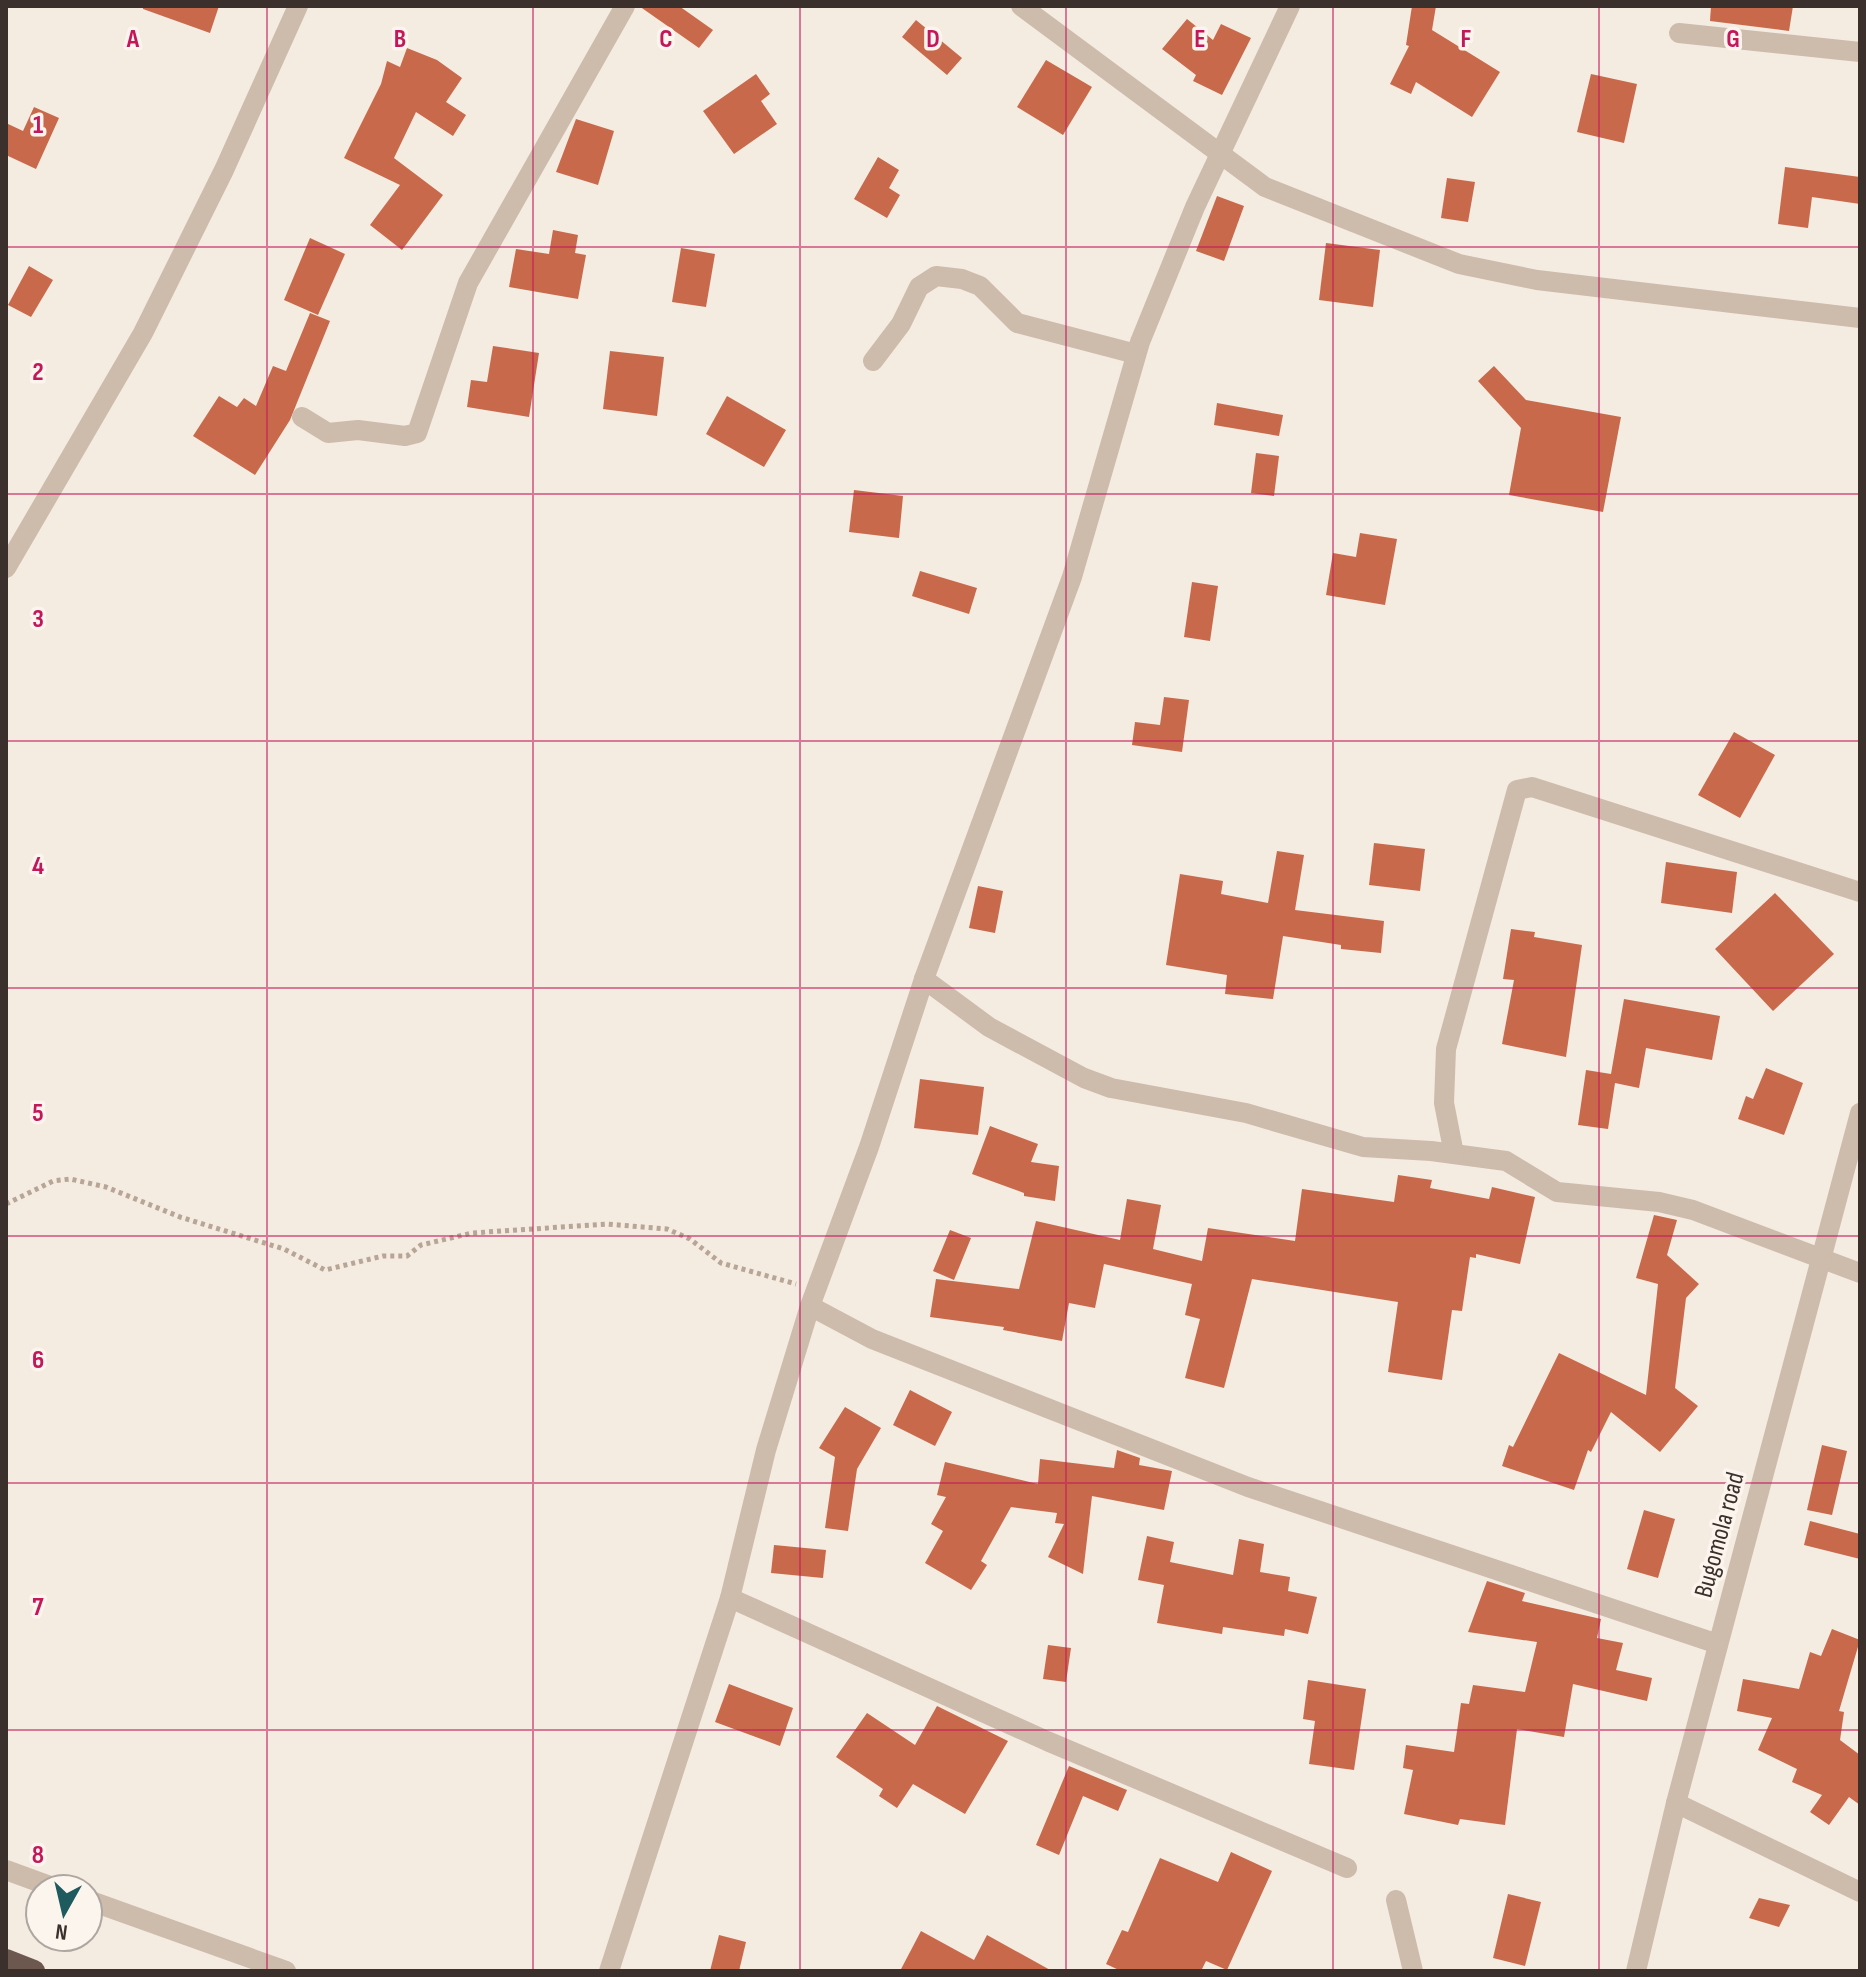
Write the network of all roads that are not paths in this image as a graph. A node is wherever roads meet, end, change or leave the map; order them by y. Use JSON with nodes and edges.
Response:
{"nodes":[{"id":1,"x":298,"y":6,"type":"edge"},
{"id":2,"x":625,"y":6,"type":"edge"},
{"id":3,"x":1021,"y":6,"type":"edge"},
{"id":4,"x":1290,"y":6,"type":"edge"},
{"id":5,"x":1679,"y":33,"type":"dead end"},
{"id":6,"x":1860,"y":52,"type":"edge"},
{"id":7,"x":1219,"y":156,"type":"junction"},
{"id":8,"x":1860,"y":318,"type":"edge"},
{"id":9,"x":1136,"y":354,"type":"junction"},
{"id":10,"x":873,"y":361,"type":"dead end"},
{"id":11,"x":302,"y":417,"type":"dead end"},
{"id":12,"x":6,"y":568,"type":"edge"},
{"id":13,"x":1860,"y":892,"type":"edge"},
{"id":14,"x":924,"y":979,"type":"junction"},
{"id":15,"x":1860,"y":1113,"type":"edge"},
{"id":16,"x":1454,"y":1154,"type":"junction"},
{"id":17,"x":1820,"y":1260,"type":"junction"},
{"id":18,"x":1860,"y":1273,"type":"edge"},
{"id":19,"x":813,"y":1298,"type":"junction"},
{"id":20,"x":730,"y":1598,"type":"junction"},
{"id":21,"x":1718,"y":1644,"type":"junction"},
{"id":22,"x":1676,"y":1803,"type":"junction"},
{"id":23,"x":1347,"y":1868,"type":"dead end"},
{"id":24,"x":1860,"y":1892,"type":"edge"},
{"id":25,"x":1396,"y":1900,"type":"dead end"},
{"id":26,"x":104,"y":1906,"type":"edge"},
{"id":27,"x":6,"y":1960,"type":"edge"},
{"id":28,"x":34,"y":1971,"type":"edge"},
{"id":29,"x":286,"y":1971,"type":"edge"},
{"id":30,"x":609,"y":1971,"type":"edge"},
{"id":31,"x":1413,"y":1971,"type":"edge"},
{"id":32,"x":1636,"y":1971,"type":"edge"}],
"edges":[{"from":1,"to":12,"type":"street"},
{"from":2,"to":11,"type":"street"},
{"from":3,"to":7,"type":"street"},
{"from":4,"to":7,"type":"street"},
{"from":5,"to":6,"type":"street"},
{"from":7,"to":8,"type":"street"},
{"from":7,"to":9,"type":"street"},
{"from":9,"to":10,"type":"street"},
{"from":9,"to":14,"type":"street"},
{"from":13,"to":16,"type":"street"},
{"from":14,"to":16,"type":"street"},
{"from":14,"to":19,"type":"street"},
{"from":15,"to":17,"type":"street","name":"Bugomola road"},
{"from":16,"to":17,"type":"street"},
{"from":17,"to":18,"type":"street"},
{"from":17,"to":21,"type":"street","name":"Bugomola road"},
{"from":19,"to":20,"type":"street"},
{"from":19,"to":21,"type":"street"},
{"from":20,"to":23,"type":"street"},
{"from":20,"to":30,"type":"street"},
{"from":21,"to":22,"type":"street","name":"Bugomola road"},
{"from":22,"to":24,"type":"street"},
{"from":22,"to":32,"type":"street","name":"Bugomola road"},
{"from":25,"to":31,"type":"street"},
{"from":26,"to":29,"type":"street"},
{"from":27,"to":28,"type":"highway"}]}
